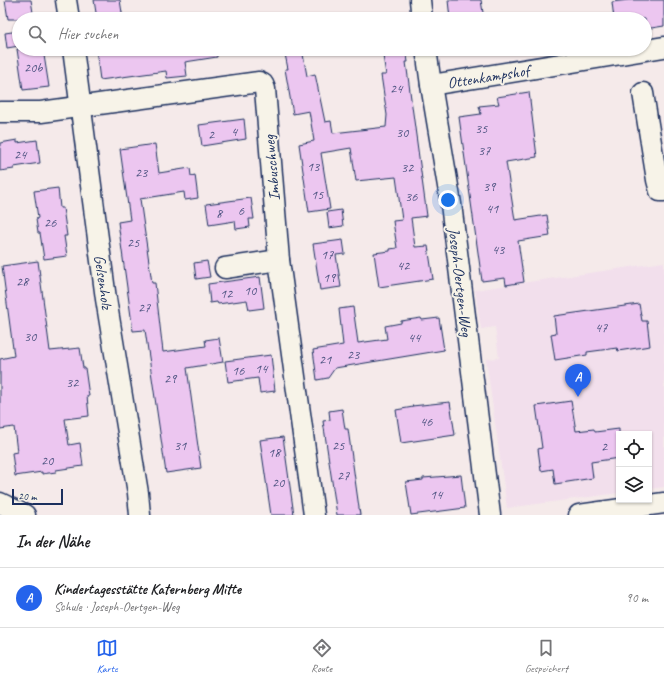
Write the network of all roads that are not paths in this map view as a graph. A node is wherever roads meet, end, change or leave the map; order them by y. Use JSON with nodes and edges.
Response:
{"nodes":[{"id":1,"x":66,"y":0,"type":"edge"},
{"id":2,"x":420,"y":0,"type":"edge"},
{"id":3,"x":68,"y":12,"type":"edge"},
{"id":4,"x":421,"y":12,"type":"edge"},
{"id":5,"x":664,"y":47,"type":"edge"},
{"id":6,"x":652,"y":49,"type":"edge"},
{"id":7,"x":74,"y":56,"type":"edge"},
{"id":8,"x":427,"y":56,"type":"edge"},
{"id":9,"x":610,"y":56,"type":"edge"},
{"id":10,"x":431,"y":86,"type":"junction"},
{"id":11,"x":643,"y":94,"type":"dead end"},
{"id":12,"x":81,"y":107,"type":"junction"},
{"id":13,"x":0,"y":112,"type":"edge"},
{"id":14,"x":664,"y":191,"type":"edge"},
{"id":15,"x":279,"y":260,"type":"junction"},
{"id":16,"x":225,"y":268,"type":"dead end"},
{"id":17,"x":0,"y":503,"type":"edge"},
{"id":18,"x":664,"y":503,"type":"edge"},
{"id":19,"x":25,"y":515,"type":"edge"},
{"id":20,"x":140,"y":515,"type":"edge"},
{"id":21,"x":314,"y":515,"type":"edge"},
{"id":22,"x":490,"y":515,"type":"edge"},
{"id":23,"x":579,"y":515,"type":"edge"}],
"edges":[{"from":1,"to":3,"type":"street"},
{"from":2,"to":4,"type":"street"},
{"from":5,"to":6,"type":"street","name":"Ottenkampshof"},
{"from":7,"to":12,"type":"street","name":"Gelsenholz"},
{"from":8,"to":10,"type":"street","name":"Joseph-Oertgen-Weg"},
{"from":9,"to":10,"type":"street","name":"Ottenkampshof"},
{"from":10,"to":22,"type":"street","name":"Joseph-Oertgen-Weg"},
{"from":11,"to":14,"type":"street"},
{"from":12,"to":13,"type":"street","name":"Imbuschweg"},
{"from":12,"to":15,"type":"street","name":"Imbuschweg"},
{"from":12,"to":20,"type":"street","name":"Gelsenholz"},
{"from":15,"to":16,"type":"street"},
{"from":15,"to":21,"type":"street","name":"Imbuschweg"},
{"from":17,"to":19,"type":"street"},
{"from":18,"to":23,"type":"street"}]}
